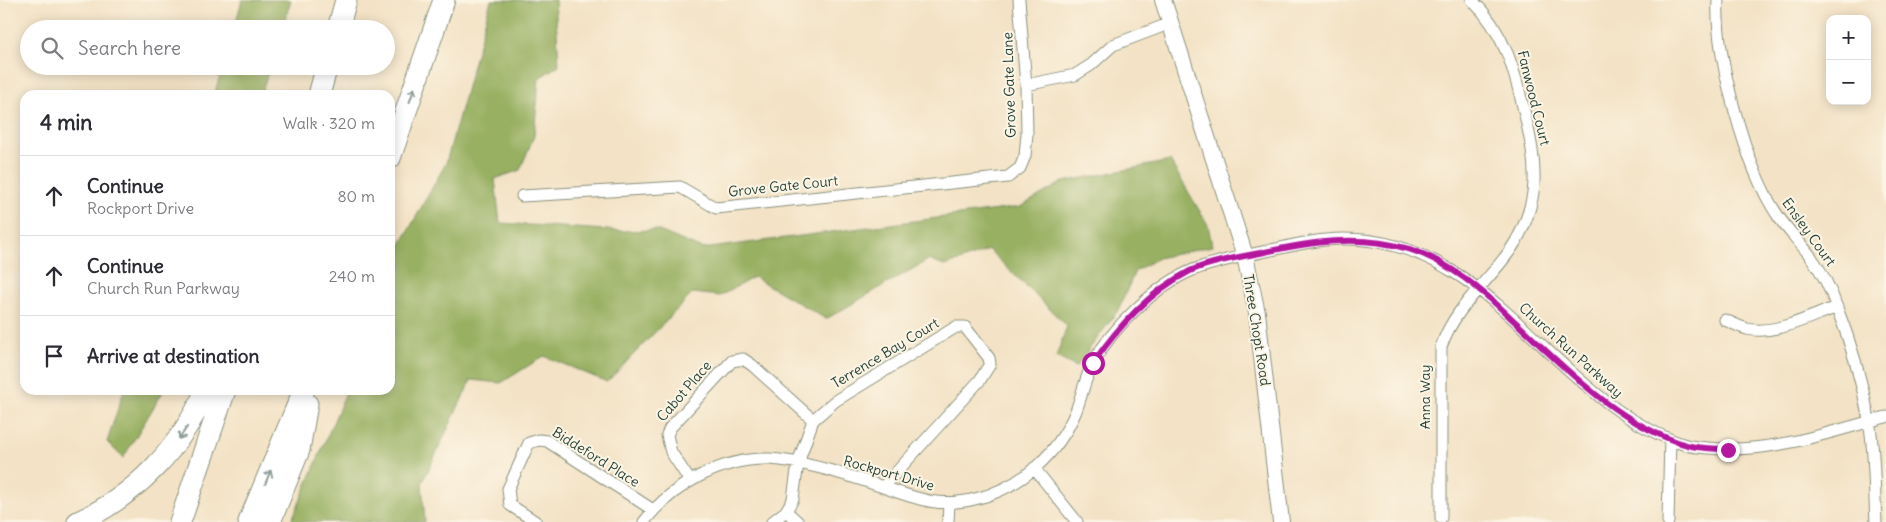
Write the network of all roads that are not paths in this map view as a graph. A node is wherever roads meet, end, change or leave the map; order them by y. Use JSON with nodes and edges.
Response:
{"nodes":[{"id":1,"x":346,"y":0,"type":"edge"},
{"id":2,"x":444,"y":0,"type":"edge"},
{"id":3,"x":1020,"y":0,"type":"edge"},
{"id":4,"x":1163,"y":0,"type":"edge"},
{"id":5,"x":1472,"y":0,"type":"edge"},
{"id":6,"x":1718,"y":0,"type":"edge"},
{"id":7,"x":340,"y":20,"type":"edge"},
{"id":8,"x":1171,"y":23,"type":"junction"},
{"id":9,"x":325,"y":75,"type":"edge"},
{"id":10,"x":1026,"y":85,"type":"junction"},
{"id":11,"x":320,"y":90,"type":"edge"},
{"id":12,"x":395,"y":143,"type":"edge"},
{"id":13,"x":1020,"y":168,"type":"joint"},
{"id":14,"x":522,"y":196,"type":"dead end"},
{"id":15,"x":1245,"y":256,"type":"junction"},
{"id":16,"x":1478,"y":287,"type":"junction"},
{"id":17,"x":1837,"y":307,"type":"junction"},
{"id":18,"x":1725,"y":320,"type":"dead end"},
{"id":19,"x":203,"y":395,"type":"edge"},
{"id":20,"x":223,"y":395,"type":"edge"},
{"id":21,"x":302,"y":395,"type":"edge"},
{"id":22,"x":309,"y":395,"type":"edge"},
{"id":23,"x":1886,"y":418,"type":"edge"},
{"id":24,"x":813,"y":420,"type":"junction"},
{"id":25,"x":1869,"y":422,"type":"junction"},
{"id":26,"x":1670,"y":438,"type":"junction"},
{"id":27,"x":798,"y":463,"type":"junction"},
{"id":28,"x":1034,"y":468,"type":"junction"},
{"id":29,"x":690,"y":481,"type":"junction"},
{"id":30,"x":883,"y":487,"type":"junction"},
{"id":31,"x":949,"y":503,"type":"junction"},
{"id":32,"x":653,"y":510,"type":"junction"},
{"id":33,"x":786,"y":511,"type":"junction"},
{"id":34,"x":1441,"y":518,"type":"dead end"},
{"id":35,"x":78,"y":522,"type":"edge"},
{"id":36,"x":180,"y":522,"type":"edge"},
{"id":37,"x":249,"y":522,"type":"edge"},
{"id":38,"x":270,"y":522,"type":"edge"},
{"id":39,"x":536,"y":522,"type":"edge"},
{"id":40,"x":644,"y":522,"type":"edge"},
{"id":41,"x":772,"y":522,"type":"edge"},
{"id":42,"x":798,"y":522,"type":"edge"},
{"id":43,"x":948,"y":522,"type":"edge"},
{"id":44,"x":1077,"y":522,"type":"edge"},
{"id":45,"x":1281,"y":522,"type":"edge"},
{"id":46,"x":1668,"y":522,"type":"edge"},
{"id":47,"x":1876,"y":522,"type":"edge"}],
"edges":[{"from":1,"to":7,"type":"highway"},
{"from":12,"to":2,"type":"highway","one_way":true},
{"from":3,"to":10,"type":"street","name":"Grove Gate Lane"},
{"from":4,"to":8,"type":"main road","name":"Three Chopt Road"},
{"from":5,"to":16,"type":"street","name":"Fanwood Court"},
{"from":6,"to":17,"type":"street","name":"Ensley Court"},
{"from":8,"to":10,"type":"street"},
{"from":8,"to":15,"type":"main road","name":"Three Chopt Road"},
{"from":9,"to":11,"type":"highway"},
{"from":10,"to":13,"type":"street","name":"Grove Gate Lane"},
{"from":13,"to":14,"type":"street","name":"Grove Gate Court"},
{"from":15,"to":16,"type":"street","name":"Church Run Parkway"},
{"from":15,"to":28,"type":"street","name":"Rockport Drive"},
{"from":15,"to":45,"type":"main road","name":"Three Chopt Road"},
{"from":16,"to":26,"type":"street","name":"Church Run Parkway"},
{"from":16,"to":34,"type":"street","name":"Anna Way"},
{"from":17,"to":18,"type":"street"},
{"from":17,"to":25,"type":"street","name":"Ensley Court"},
{"from":19,"to":35,"type":"highway","one_way":true},
{"from":20,"to":36,"type":"highway"},
{"from":37,"to":21,"type":"highway","one_way":true},
{"from":22,"to":38,"type":"highway"},
{"from":23,"to":25,"type":"street","name":"Church Run Parkway"},
{"from":24,"to":27,"type":"street","name":"Terrence Bay Court"},
{"from":24,"to":29,"type":"street","name":"Cabot Place"},
{"from":24,"to":30,"type":"street","name":"Terrence Bay Court"},
{"from":25,"to":26,"type":"street","name":"Church Run Parkway"},
{"from":25,"to":47,"type":"street","name":"Ensley Court"},
{"from":26,"to":46,"type":"street"},
{"from":27,"to":29,"type":"street","name":"Rockport Drive"},
{"from":27,"to":30,"type":"street","name":"Rockport Drive"},
{"from":27,"to":33,"type":"street","name":"Terrence Bay Court"},
{"from":28,"to":31,"type":"street","name":"Rockport Drive"},
{"from":28,"to":44,"type":"street"},
{"from":29,"to":32,"type":"street","name":"Rockport Drive"},
{"from":30,"to":31,"type":"street","name":"Rockport Drive"},
{"from":31,"to":43,"type":"street"},
{"from":32,"to":39,"type":"street","name":"Biddeford Place"},
{"from":32,"to":40,"type":"street","name":"Rockport Drive"},
{"from":33,"to":41,"type":"street"},
{"from":33,"to":42,"type":"street"}]}
